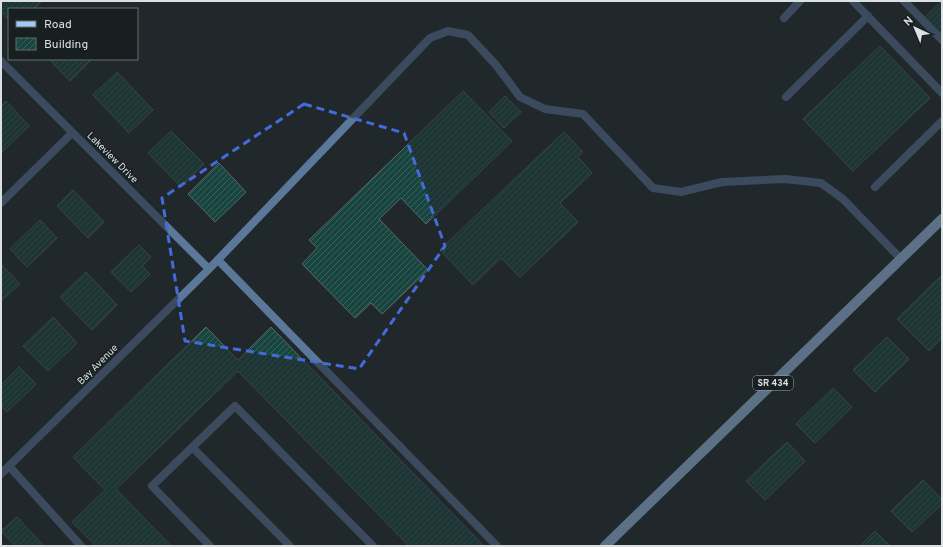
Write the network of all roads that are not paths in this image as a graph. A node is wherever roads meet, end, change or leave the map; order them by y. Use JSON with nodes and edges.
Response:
{"nodes":[{"id":1,"x":800,"y":1,"type":"edge"},
{"id":2,"x":853,"y":1,"type":"edge"},
{"id":3,"x":904,"y":1,"type":"edge"},
{"id":4,"x":868,"y":16,"type":"junction"},
{"id":5,"x":784,"y":18,"type":"dead end"},
{"id":6,"x":942,"y":40,"type":"edge"},
{"id":7,"x":1,"y":61,"type":"edge"},
{"id":8,"x":942,"y":93,"type":"edge"},
{"id":9,"x":786,"y":97,"type":"dead end"},
{"id":10,"x":942,"y":120,"type":"edge"},
{"id":11,"x":72,"y":133,"type":"junction"},
{"id":12,"x":875,"y":187,"type":"dead end"},
{"id":13,"x":1,"y":203,"type":"edge"},
{"id":14,"x":941,"y":221,"type":"edge"},
{"id":15,"x":901,"y":259,"type":"junction"},
{"id":16,"x":218,"y":260,"type":"junction"},
{"id":17,"x":209,"y":269,"type":"junction"},
{"id":18,"x":192,"y":447,"type":"junction"},
{"id":19,"x":9,"y":466,"type":"junction"},
{"id":20,"x":1,"y":474,"type":"edge"},
{"id":21,"x":81,"y":546,"type":"edge"},
{"id":22,"x":210,"y":546,"type":"edge"},
{"id":23,"x":290,"y":546,"type":"edge"},
{"id":24,"x":373,"y":546,"type":"edge"},
{"id":25,"x":497,"y":546,"type":"edge"},
{"id":26,"x":605,"y":546,"type":"edge"}],
"edges":[{"from":1,"to":5,"type":"street"},
{"from":2,"to":4,"type":"street"},
{"from":3,"to":6,"type":"street"},
{"from":4,"to":8,"type":"street"},
{"from":4,"to":9,"type":"street"},
{"from":7,"to":11,"type":"street","name":"Lakeview Drive"},
{"from":10,"to":12,"type":"street"},
{"from":11,"to":13,"type":"street"},
{"from":11,"to":17,"type":"street","name":"Lakeview Drive"},
{"from":14,"to":15,"type":"main road","number":"SR 434"},
{"from":15,"to":16,"type":"street","name":"Bay Avenue"},
{"from":15,"to":26,"type":"main road","number":"SR 434"},
{"from":16,"to":17,"type":"street","name":"Bay Avenue"},
{"from":16,"to":25,"type":"street"},
{"from":17,"to":19,"type":"street","name":"Bay Avenue"},
{"from":18,"to":22,"type":"street"},
{"from":18,"to":23,"type":"street"},
{"from":18,"to":24,"type":"street"},
{"from":19,"to":20,"type":"street","name":"Bay Avenue"},
{"from":19,"to":21,"type":"street"}]}
